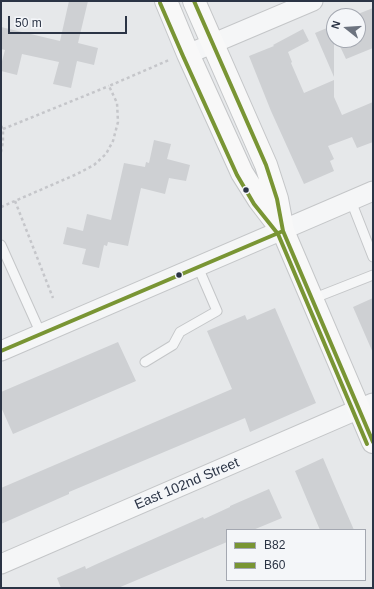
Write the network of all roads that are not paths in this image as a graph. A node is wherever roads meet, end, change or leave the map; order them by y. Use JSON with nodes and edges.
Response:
{"nodes":[{"id":1,"x":166,"y":1,"type":"edge"},
{"id":2,"x":194,"y":1,"type":"edge"},
{"id":3,"x":313,"y":1,"type":"edge"},
{"id":4,"x":212,"y":44,"type":"junction"},
{"id":5,"x":179,"y":57,"type":"junction"},
{"id":6,"x":373,"y":191,"type":"edge"},
{"id":7,"x":351,"y":201,"type":"junction"},
{"id":8,"x":283,"y":231,"type":"junction"},
{"id":9,"x":1,"y":245,"type":"edge"},
{"id":10,"x":373,"y":257,"type":"edge"},
{"id":11,"x":198,"y":267,"type":"junction"},
{"id":12,"x":373,"y":275,"type":"edge"},
{"id":13,"x":312,"y":299,"type":"junction"},
{"id":14,"x":40,"y":334,"type":"junction"},
{"id":15,"x":1,"y":351,"type":"edge"},
{"id":16,"x":144,"y":362,"type":"dead end"},
{"id":17,"x":366,"y":406,"type":"edge"},
{"id":18,"x":373,"y":442,"type":"edge"},
{"id":19,"x":1,"y":564,"type":"edge"}],
"edges":[{"from":1,"to":5,"type":"main road"},
{"from":2,"to":4,"type":"main road"},
{"from":3,"to":4,"type":"street"},
{"from":4,"to":5,"type":"street"},
{"from":4,"to":8,"type":"main road"},
{"from":5,"to":8,"type":"main road"},
{"from":6,"to":7,"type":"street"},
{"from":7,"to":8,"type":"street"},
{"from":7,"to":10,"type":"lane"},
{"from":8,"to":11,"type":"street"},
{"from":8,"to":13,"type":"main road"},
{"from":9,"to":14,"type":"lane"},
{"from":11,"to":14,"type":"street"},
{"from":11,"to":16,"type":"lane"},
{"from":12,"to":13,"type":"lane"},
{"from":13,"to":17,"type":"main road"},
{"from":14,"to":15,"type":"street"},
{"from":17,"to":18,"type":"main road"},
{"from":17,"to":19,"type":"street","name":"East 102nd Street"}]}
